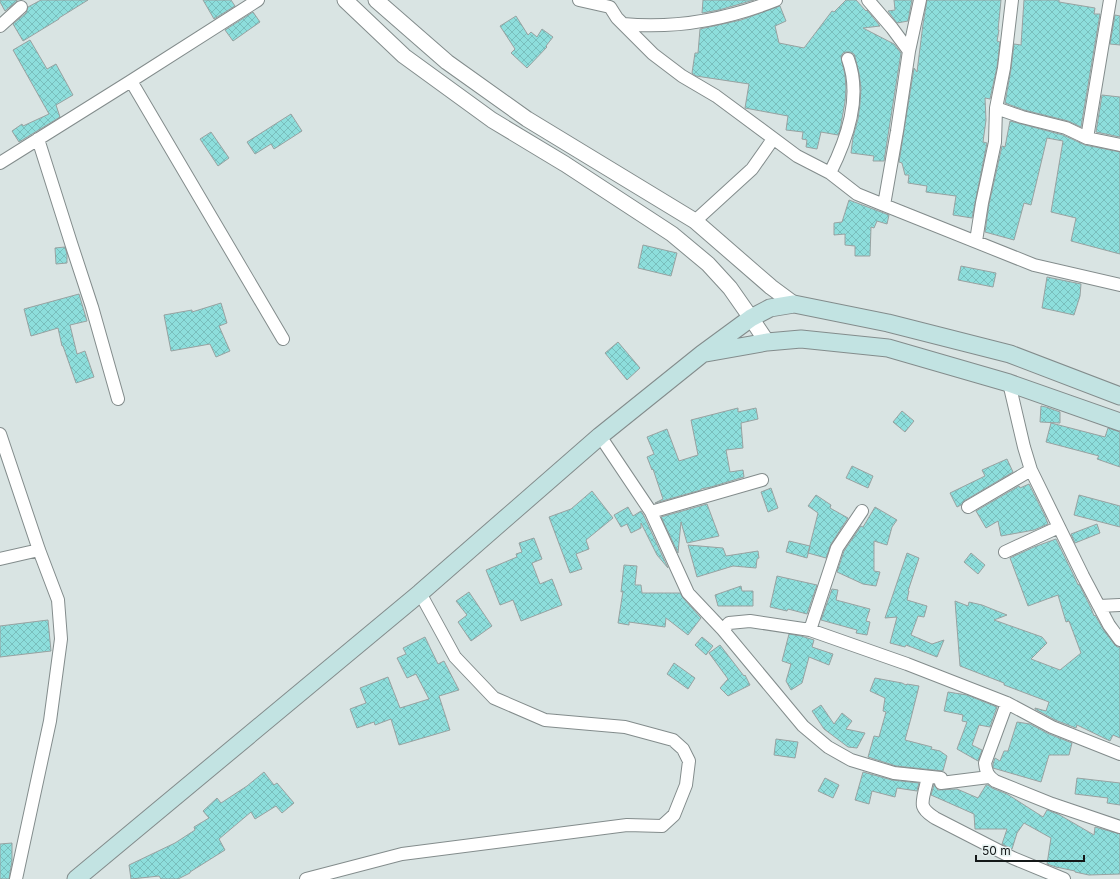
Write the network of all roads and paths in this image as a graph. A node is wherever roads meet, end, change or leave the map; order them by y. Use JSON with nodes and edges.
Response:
{"nodes":[{"id":1,"x":258,"y":0,"type":"edge"},
{"id":2,"x":345,"y":0,"type":"edge"},
{"id":3,"x":376,"y":0,"type":"edge"},
{"id":4,"x":579,"y":0,"type":"edge"},
{"id":5,"x":776,"y":0,"type":"edge"},
{"id":6,"x":868,"y":0,"type":"edge"},
{"id":7,"x":920,"y":0,"type":"edge"},
{"id":8,"x":1012,"y":0,"type":"edge"},
{"id":9,"x":1110,"y":0,"type":"edge"},
{"id":10,"x":610,"y":4,"type":"edge"},
{"id":11,"x":21,"y":8,"type":"dead end"},
{"id":12,"x":624,"y":24,"type":"junction"},
{"id":13,"x":0,"y":26,"type":"edge"},
{"id":14,"x":909,"y":51,"type":"junction"},
{"id":15,"x":848,"y":59,"type":"dead end"},
{"id":16,"x":131,"y":81,"type":"junction"},
{"id":17,"x":996,"y":108,"type":"junction"},
{"id":18,"x":1087,"y":138,"type":"junction"},
{"id":19,"x":38,"y":139,"type":"junction"},
{"id":20,"x":773,"y":139,"type":"junction"},
{"id":21,"x":1120,"y":145,"type":"edge"},
{"id":22,"x":0,"y":163,"type":"edge"},
{"id":23,"x":830,"y":173,"type":"junction"},
{"id":24,"x":884,"y":205,"type":"junction"},
{"id":25,"x":695,"y":221,"type":"junction"},
{"id":26,"x":976,"y":241,"type":"junction"},
{"id":27,"x":1120,"y":285,"type":"edge"},
{"id":28,"x":794,"y":304,"type":"junction"},
{"id":29,"x":751,"y":318,"type":"junction"},
{"id":30,"x":283,"y":338,"type":"dead end"},
{"id":31,"x":767,"y":342,"type":"junction"},
{"id":32,"x":702,"y":354,"type":"junction"},
{"id":33,"x":1009,"y":383,"type":"junction"},
{"id":34,"x":1120,"y":396,"type":"edge"},
{"id":35,"x":118,"y":399,"type":"dead end"},
{"id":36,"x":1120,"y":422,"type":"edge"},
{"id":37,"x":0,"y":434,"type":"edge"},
{"id":38,"x":600,"y":436,"type":"junction"},
{"id":39,"x":1031,"y":470,"type":"junction"},
{"id":40,"x":762,"y":480,"type":"dead end"},
{"id":41,"x":968,"y":507,"type":"dead end"},
{"id":42,"x":862,"y":511,"type":"dead end"},
{"id":43,"x":651,"y":512,"type":"junction"},
{"id":44,"x":1059,"y":527,"type":"junction"},
{"id":45,"x":39,"y":550,"type":"junction"},
{"id":46,"x":1005,"y":552,"type":"dead end"},
{"id":47,"x":0,"y":559,"type":"edge"},
{"id":48,"x":420,"y":594,"type":"junction"},
{"id":49,"x":1120,"y":605,"type":"edge"},
{"id":50,"x":1100,"y":606,"type":"junction"},
{"id":51,"x":723,"y":630,"type":"junction"},
{"id":52,"x":810,"y":630,"type":"junction"},
{"id":53,"x":1120,"y":640,"type":"edge"},
{"id":54,"x":1008,"y":703,"type":"junction"},
{"id":55,"x":1120,"y":754,"type":"edge"},
{"id":56,"x":928,"y":777,"type":"junction"},
{"id":57,"x":989,"y":777,"type":"junction"},
{"id":58,"x":1120,"y":827,"type":"edge"},
{"id":59,"x":16,"y":879,"type":"edge"},
{"id":60,"x":76,"y":879,"type":"edge"},
{"id":61,"x":306,"y":879,"type":"edge"},
{"id":62,"x":1064,"y":879,"type":"edge"}],
"edges":[{"from":1,"to":16,"type":"street"},
{"from":2,"to":29,"type":"street"},
{"from":3,"to":25,"type":"street"},
{"from":4,"to":10,"type":"street"},
{"from":5,"to":12,"type":"street"},
{"from":6,"to":14,"type":"street"},
{"from":7,"to":14,"type":"street"},
{"from":8,"to":17,"type":"street"},
{"from":9,"to":18,"type":"street"},
{"from":10,"to":12,"type":"street"},
{"from":11,"to":13,"type":"street"},
{"from":12,"to":20,"type":"street"},
{"from":14,"to":24,"type":"street"},
{"from":15,"to":23,"type":"street"},
{"from":16,"to":19,"type":"street"},
{"from":16,"to":30,"type":"street"},
{"from":17,"to":18,"type":"street"},
{"from":17,"to":26,"type":"street"},
{"from":18,"to":21,"type":"street"},
{"from":19,"to":22,"type":"street"},
{"from":19,"to":35,"type":"street"},
{"from":20,"to":23,"type":"street"},
{"from":20,"to":25,"type":"street"},
{"from":23,"to":24,"type":"street"},
{"from":24,"to":26,"type":"street"},
{"from":25,"to":28,"type":"street"},
{"from":26,"to":27,"type":"street"},
{"from":28,"to":29,"type":"main road"},
{"from":28,"to":34,"type":"main road"},
{"from":29,"to":31,"type":"street"},
{"from":29,"to":32,"type":"main road"},
{"from":31,"to":32,"type":"main road"},
{"from":31,"to":33,"type":"main road"},
{"from":32,"to":38,"type":"main road"},
{"from":33,"to":36,"type":"main road"},
{"from":33,"to":39,"type":"street"},
{"from":37,"to":45,"type":"street"},
{"from":38,"to":43,"type":"street"},
{"from":38,"to":48,"type":"main road"},
{"from":39,"to":41,"type":"street"},
{"from":39,"to":44,"type":"street"},
{"from":40,"to":43,"type":"street"},
{"from":42,"to":52,"type":"street"},
{"from":43,"to":51,"type":"street"},
{"from":44,"to":46,"type":"street"},
{"from":44,"to":50,"type":"street"},
{"from":45,"to":47,"type":"street"},
{"from":45,"to":59,"type":"street"},
{"from":48,"to":60,"type":"main road"},
{"from":48,"to":61,"type":"street"},
{"from":49,"to":50,"type":"street"},
{"from":50,"to":53,"type":"street"},
{"from":51,"to":52,"type":"street"},
{"from":51,"to":56,"type":"street"},
{"from":52,"to":54,"type":"street"},
{"from":54,"to":55,"type":"street"},
{"from":54,"to":57,"type":"street"},
{"from":56,"to":57,"type":"street"},
{"from":56,"to":62,"type":"street"},
{"from":57,"to":58,"type":"street"}]}
